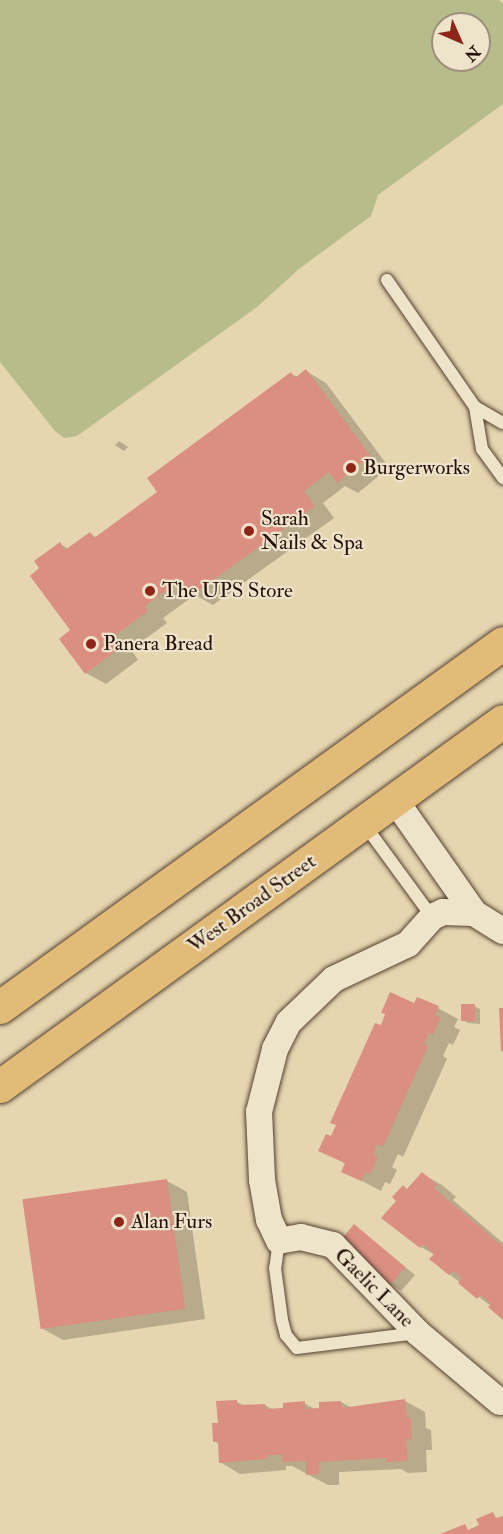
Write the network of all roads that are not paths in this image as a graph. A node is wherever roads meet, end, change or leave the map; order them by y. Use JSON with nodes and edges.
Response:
{"nodes":[{"id":1,"x":387,"y":280,"type":"dead end"},
{"id":2,"x":476,"y":407,"type":"junction"},
{"id":3,"x":503,"y":423,"type":"edge"},
{"id":4,"x":503,"y":478,"type":"edge"},
{"id":5,"x":503,"y":643,"type":"edge"},
{"id":6,"x":503,"y":721,"type":"edge"},
{"id":7,"x":395,"y":800,"type":"junction"},
{"id":8,"x":363,"y":823,"type":"junction"},
{"id":9,"x":474,"y":913,"type":"junction"},
{"id":10,"x":432,"y":917,"type":"junction"},
{"id":11,"x":503,"y":931,"type":"edge"},
{"id":12,"x":0,"y":1007,"type":"edge"},
{"id":13,"x":0,"y":1086,"type":"edge"},
{"id":14,"x":279,"y":1241,"type":"junction"},
{"id":15,"x":418,"y":1333,"type":"junction"},
{"id":16,"x":500,"y":1402,"type":"dead end"}],
"edges":[{"from":1,"to":2,"type":"lane"},
{"from":2,"to":3,"type":"lane"},
{"from":2,"to":4,"type":"lane"},
{"from":5,"to":12,"type":"main road"},
{"from":6,"to":7,"type":"main road","name":"West Broad Street"},
{"from":7,"to":8,"type":"main road","name":"West Broad Street"},
{"from":7,"to":9,"type":"street"},
{"from":8,"to":10,"type":"lane"},
{"from":8,"to":13,"type":"main road","name":"West Broad Street"},
{"from":9,"to":10,"type":"street"},
{"from":9,"to":11,"type":"street"},
{"from":10,"to":14,"type":"street"},
{"from":14,"to":15,"type":"street","name":"Gaelic Lane"},
{"from":14,"to":15,"type":"lane"},
{"from":15,"to":16,"type":"street","name":"Gaelic Lane"}]}
